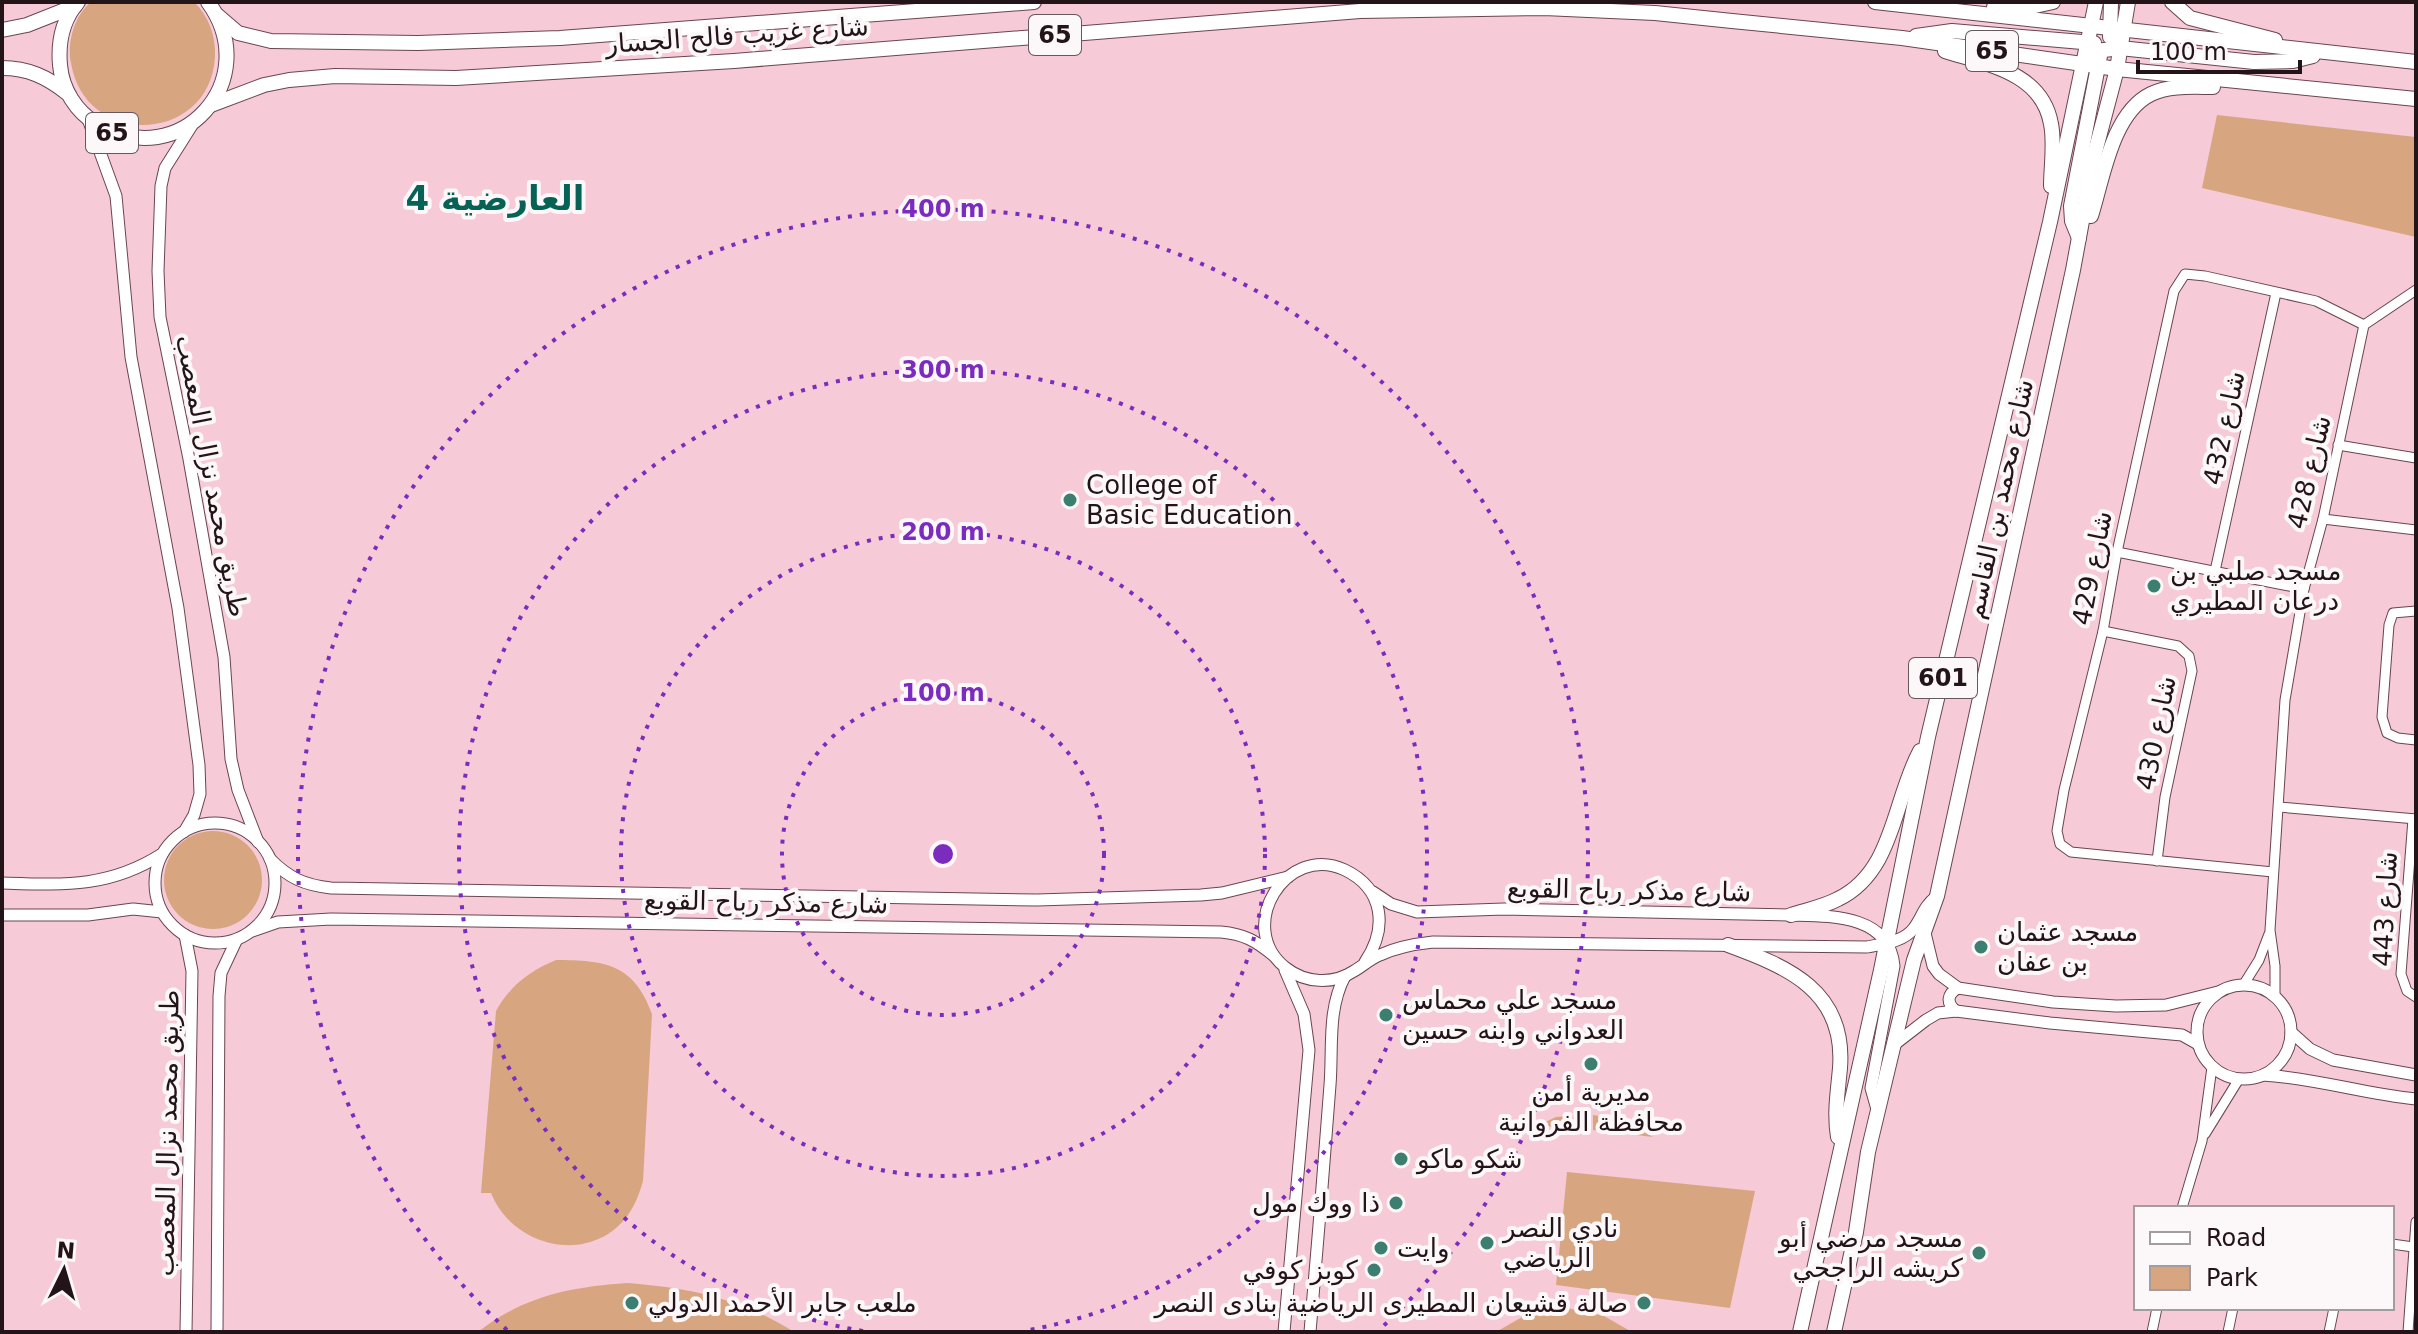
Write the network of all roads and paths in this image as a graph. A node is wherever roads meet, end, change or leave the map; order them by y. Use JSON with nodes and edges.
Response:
{"nodes":[{"id":1,"x":208,"y":2,"type":"edge"},
{"id":2,"x":1034,"y":2,"type":"edge"},
{"id":3,"x":1875,"y":2,"type":"edge"},
{"id":4,"x":2053,"y":2,"type":"edge"},
{"id":5,"x":2096,"y":2,"type":"edge"},
{"id":6,"x":2111,"y":2,"type":"edge"},
{"id":7,"x":2128,"y":2,"type":"edge"},
{"id":8,"x":2172,"y":2,"type":"edge"},
{"id":9,"x":76,"y":4,"type":"edge"},
{"id":10,"x":1911,"y":6,"type":"junction"},
{"id":11,"x":217,"y":15,"type":"junction"},
{"id":12,"x":2091,"y":25,"type":"junction"},
{"id":13,"x":2,"y":30,"type":"edge"},
{"id":14,"x":1902,"y":38,"type":"junction"},
{"id":15,"x":2107,"y":44,"type":"junction"},
{"id":16,"x":2325,"y":53,"type":"junction"},
{"id":17,"x":2416,"y":62,"type":"edge"},
{"id":18,"x":2082,"y":63,"type":"junction"},
{"id":19,"x":2,"y":68,"type":"edge"},
{"id":20,"x":2117,"y":69,"type":"junction"},
{"id":21,"x":2273,"y":85,"type":"junction"},
{"id":22,"x":69,"y":95,"type":"junction"},
{"id":23,"x":2416,"y":99,"type":"edge"},
{"id":24,"x":211,"y":105,"type":"junction"},
{"id":25,"x":88,"y":119,"type":"junction"},
{"id":26,"x":194,"y":122,"type":"junction"},
{"id":27,"x":2050,"y":222,"type":"junction"},
{"id":28,"x":2079,"y":238,"type":"junction"},
{"id":29,"x":2073,"y":270,"type":"junction"},
{"id":30,"x":2416,"y":290,"type":"edge"},
{"id":31,"x":2276,"y":293,"type":"junction"},
{"id":32,"x":2364,"y":325,"type":"junction"},
{"id":33,"x":2338,"y":445,"type":"junction"},
{"id":34,"x":2416,"y":458,"type":"edge"},
{"id":35,"x":2323,"y":519,"type":"junction"},
{"id":36,"x":2416,"y":530,"type":"edge"},
{"id":37,"x":2117,"y":552,"type":"junction"},
{"id":38,"x":2215,"y":571,"type":"junction"},
{"id":39,"x":2304,"y":589,"type":"junction"},
{"id":40,"x":2416,"y":611,"type":"edge"},
{"id":41,"x":2103,"y":631,"type":"junction"},
{"id":42,"x":1928,"y":737,"type":"junction"},
{"id":43,"x":2416,"y":740,"type":"edge"},
{"id":44,"x":2279,"y":807,"type":"junction"},
{"id":45,"x":2415,"y":819,"type":"edge"},
{"id":46,"x":184,"y":832,"type":"junction"},
{"id":47,"x":258,"y":842,"type":"junction"},
{"id":48,"x":163,"y":854,"type":"junction"},
{"id":49,"x":270,"y":859,"type":"junction"},
{"id":50,"x":2157,"y":861,"type":"junction"},
{"id":51,"x":2273,"y":872,"type":"junction"},
{"id":52,"x":1288,"y":877,"type":"junction"},
{"id":53,"x":2,"y":883,"type":"edge"},
{"id":54,"x":1369,"y":889,"type":"junction"},
{"id":55,"x":1937,"y":896,"type":"junction"},
{"id":56,"x":2411,"y":902,"type":"edge"},
{"id":57,"x":162,"y":912,"type":"junction"},
{"id":58,"x":2,"y":915,"type":"edge"},
{"id":59,"x":1791,"y":915,"type":"junction"},
{"id":60,"x":2270,"y":930,"type":"junction"},
{"id":61,"x":252,"y":931,"type":"junction"},
{"id":62,"x":1925,"y":933,"type":"junction"},
{"id":63,"x":185,"y":935,"type":"junction"},
{"id":64,"x":237,"y":939,"type":"junction"},
{"id":65,"x":1885,"y":943,"type":"junction"},
{"id":66,"x":1728,"y":945,"type":"junction"},
{"id":67,"x":1273,"y":955,"type":"junction"},
{"id":68,"x":1365,"y":962,"type":"junction"},
{"id":69,"x":1283,"y":966,"type":"junction"},
{"id":70,"x":1345,"y":976,"type":"junction"},
{"id":71,"x":2244,"y":984,"type":"junction"},
{"id":72,"x":1958,"y":988,"type":"junction"},
{"id":73,"x":2218,"y":992,"type":"junction"},
{"id":74,"x":2275,"y":996,"type":"junction"},
{"id":75,"x":2416,"y":997,"type":"edge"},
{"id":76,"x":1956,"y":1011,"type":"junction"},
{"id":77,"x":2291,"y":1032,"type":"junction"},
{"id":78,"x":1895,"y":1044,"type":"junction"},
{"id":79,"x":2198,"y":1044,"type":"junction"},
{"id":80,"x":2212,"y":1067,"type":"junction"},
{"id":81,"x":2262,"y":1075,"type":"junction"},
{"id":82,"x":2416,"y":1075,"type":"edge"},
{"id":83,"x":2239,"y":1079,"type":"junction"},
{"id":84,"x":2416,"y":1099,"type":"edge"},
{"id":85,"x":1879,"y":1114,"type":"junction"},
{"id":86,"x":2202,"y":1141,"type":"junction"},
{"id":87,"x":1840,"y":1148,"type":"junction"},
{"id":88,"x":2183,"y":1206,"type":"edge"},
{"id":89,"x":2416,"y":1222,"type":"edge"},
{"id":90,"x":2394,"y":1244,"type":"edge"},
{"id":91,"x":2413,"y":1247,"type":"junction"},
{"id":92,"x":2157,"y":1310,"type":"edge"},
{"id":93,"x":2233,"y":1310,"type":"edge"},
{"id":94,"x":2334,"y":1310,"type":"edge"},
{"id":95,"x":2411,"y":1327,"type":"edge"},
{"id":96,"x":186,"y":1332,"type":"edge"},
{"id":97,"x":217,"y":1332,"type":"edge"},
{"id":98,"x":1284,"y":1332,"type":"edge"},
{"id":99,"x":1310,"y":1332,"type":"edge"},
{"id":100,"x":1800,"y":1332,"type":"edge"},
{"id":101,"x":1834,"y":1332,"type":"edge"},
{"id":102,"x":2152,"y":1332,"type":"edge"},
{"id":103,"x":2228,"y":1332,"type":"edge"},
{"id":104,"x":2329,"y":1332,"type":"edge"}],
"edges":[{"from":1,"to":11,"type":"main road","number":"65"},
{"from":2,"to":11,"type":"main road","name":"شارع غريب فالح الجسار","number":"65"},
{"from":3,"to":10,"type":"main road","number":"65"},
{"from":4,"to":10,"type":"main road"},
{"from":5,"to":12,"type":"main road"},
{"from":6,"to":15,"type":"main road"},
{"from":7,"to":15,"type":"main road","name":"شارع محمد بن القاسم","number":"601"},
{"from":8,"to":16,"type":"main road"},
{"from":9,"to":13,"type":"main road"},
{"from":9,"to":22,"type":"main road","number":"65"},
{"from":10,"to":12,"type":"main road","number":"65"},
{"from":11,"to":24,"type":"main road","number":"65"},
{"from":12,"to":15,"type":"main road"},
{"from":14,"to":15,"type":"main road"},
{"from":14,"to":18,"type":"main road","name":"شارع غريب فالح الجسار","number":"65"},
{"from":14,"to":24,"type":"main road","name":"شارع غريب فالح الجسار","number":"65"},
{"from":14,"to":27,"type":"main road"},
{"from":15,"to":16,"type":"main road"},
{"from":15,"to":18,"type":"main road","name":"شارع غريب فالح الجسار"},
{"from":15,"to":20,"type":"main road","name":"شارع محمد بن القاسم","number":"601"},
{"from":15,"to":20,"type":"main road"},
{"from":15,"to":28,"type":"main road"},
{"from":16,"to":17,"type":"main road"},
{"from":18,"to":27,"type":"main road","name":"شارع محمد بن القاسم","number":"601"},
{"from":19,"to":22,"type":"main road"},
{"from":20,"to":21,"type":"main road"},
{"from":20,"to":28,"type":"main road","name":"شارع محمد بن القاسم","number":"601"},
{"from":21,"to":23,"type":"main road"},
{"from":21,"to":29,"type":"main road"},
{"from":22,"to":25,"type":"main road","number":"65"},
{"from":24,"to":26,"type":"main road","number":"65"},
{"from":25,"to":26,"type":"main road","number":"65"},
{"from":25,"to":46,"type":"street"},
{"from":26,"to":47,"type":"street","name":"طريق محمد نزال المعصب"},
{"from":27,"to":42,"type":"main road","name":"شارع محمد بن القاسم","number":"601"},
{"from":28,"to":29,"type":"main road","name":"شارع محمد بن القاسم","number":"601"},
{"from":29,"to":55,"type":"main road","name":"شارع محمد بن القاسم","number":"601"},
{"from":30,"to":32,"type":"street"},
{"from":31,"to":32,"type":"street","name":"شارع 429"},
{"from":31,"to":37,"type":"street","name":"شارع 429"},
{"from":31,"to":38,"type":"street","name":"شارع 432"},
{"from":32,"to":33,"type":"street","name":"شارع 428"},
{"from":33,"to":34,"type":"street"},
{"from":33,"to":35,"type":"street","name":"شارع 428"},
{"from":35,"to":36,"type":"street"},
{"from":35,"to":39,"type":"street","name":"شارع 428"},
{"from":37,"to":38,"type":"street"},
{"from":37,"to":41,"type":"street","name":"شارع 429"},
{"from":38,"to":39,"type":"street"},
{"from":39,"to":44,"type":"street","name":"شارع 428"},
{"from":40,"to":43,"type":"street"},
{"from":41,"to":50,"type":"street","name":"شارع 430"},
{"from":41,"to":50,"type":"street","name":"شارع 429"},
{"from":42,"to":59,"type":"main road"},
{"from":42,"to":65,"type":"main road","name":"شارع محمد بن القاسم","number":"601"},
{"from":44,"to":45,"type":"street"},
{"from":44,"to":51,"type":"street","name":"شارع 428"},
{"from":45,"to":56,"type":"street","name":"شارع 443"},
{"from":46,"to":47,"type":"street"},
{"from":46,"to":48,"type":"street"},
{"from":47,"to":49,"type":"street"},
{"from":48,"to":53,"type":"street"},
{"from":48,"to":57,"type":"street"},
{"from":49,"to":52,"type":"street","name":"شارع مذكر رباح القوبع"},
{"from":49,"to":61,"type":"street"},
{"from":50,"to":51,"type":"street","name":"شارع 429"},
{"from":51,"to":60,"type":"street","name":"شارع 428"},
{"from":52,"to":54,"type":"street"},
{"from":52,"to":67,"type":"street"},
{"from":54,"to":59,"type":"street","name":"شارع مذكر رباح القوبع"},
{"from":54,"to":68,"type":"street"},
{"from":55,"to":62,"type":"main road","name":"شارع محمد بن القاسم","number":"601"},
{"from":55,"to":65,"type":"street","name":"شارع مذكر رباح القوبع"},
{"from":56,"to":75,"type":"street","name":"شارع 443"},
{"from":57,"to":58,"type":"street"},
{"from":57,"to":63,"type":"street"},
{"from":59,"to":65,"type":"street","name":"شارع مذكر رباح القوبع"},
{"from":60,"to":71,"type":"street","name":"شارع 428"},
{"from":60,"to":74,"type":"street","name":"شارع 428"},
{"from":61,"to":64,"type":"street"},
{"from":61,"to":67,"type":"street","name":"شارع مذكر رباح القوبع"},
{"from":62,"to":72,"type":"street"},
{"from":62,"to":78,"type":"main road","name":"شارع محمد بن القاسم","number":"601"},
{"from":63,"to":64,"type":"street"},
{"from":63,"to":96,"type":"street","name":"طريق محمد نزال المعصب"},
{"from":64,"to":97,"type":"street","name":"طريق محمد نزال المعصب"},
{"from":65,"to":66,"type":"street","name":"شارع مذكر رباح القوبع"},
{"from":65,"to":85,"type":"street"},
{"from":65,"to":87,"type":"main road","name":"شارع محمد بن القاسم","number":"601"},
{"from":66,"to":68,"type":"street","name":"شارع مذكر رباح القوبع"},
{"from":66,"to":87,"type":"main road"},
{"from":67,"to":69,"type":"street"},
{"from":68,"to":70,"type":"street"},
{"from":69,"to":70,"type":"street"},
{"from":69,"to":98,"type":"street"},
{"from":70,"to":99,"type":"street"},
{"from":71,"to":73,"type":"street"},
{"from":71,"to":74,"type":"street"},
{"from":72,"to":73,"type":"street"},
{"from":72,"to":76,"type":"street"},
{"from":73,"to":79,"type":"street"},
{"from":74,"to":77,"type":"street"},
{"from":76,"to":78,"type":"street"},
{"from":76,"to":79,"type":"street"},
{"from":77,"to":81,"type":"street"},
{"from":77,"to":82,"type":"street"},
{"from":78,"to":85,"type":"main road","name":"شارع محمد بن القاسم","number":"601"},
{"from":79,"to":80,"type":"street"},
{"from":80,"to":83,"type":"street"},
{"from":80,"to":86,"type":"street"},
{"from":81,"to":83,"type":"street"},
{"from":81,"to":84,"type":"street"},
{"from":83,"to":86,"type":"street"},
{"from":85,"to":101,"type":"main road","name":"شارع محمد بن القاسم","number":"601"},
{"from":86,"to":88,"type":"street"},
{"from":87,"to":100,"type":"main road","name":"شارع محمد بن القاسم","number":"601"},
{"from":89,"to":91,"type":"street"},
{"from":90,"to":91,"type":"street"},
{"from":91,"to":95,"type":"street"},
{"from":92,"to":102,"type":"street"},
{"from":93,"to":103,"type":"street"},
{"from":94,"to":104,"type":"street"}]}
